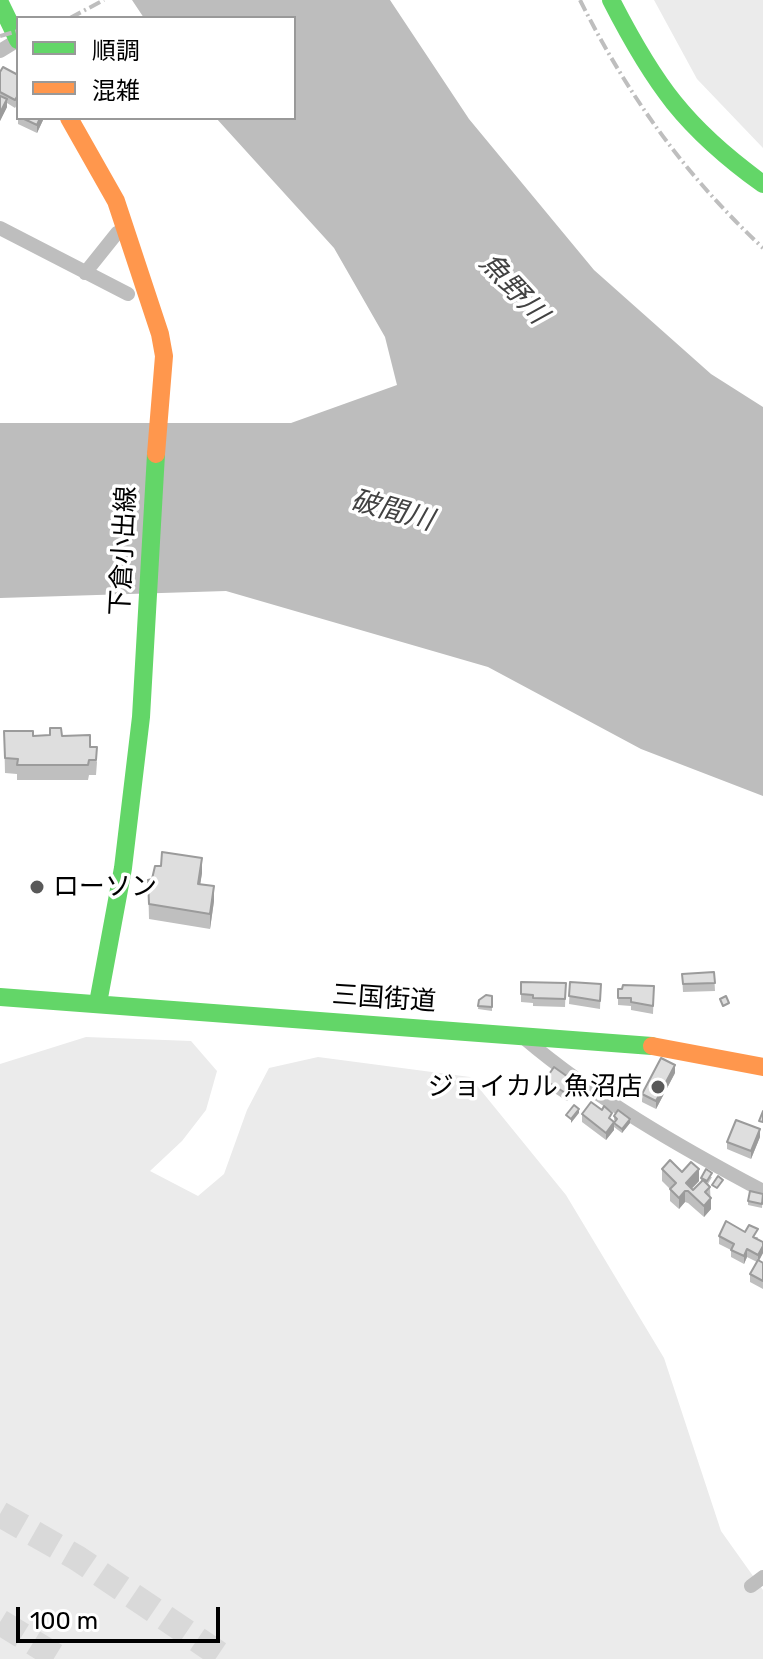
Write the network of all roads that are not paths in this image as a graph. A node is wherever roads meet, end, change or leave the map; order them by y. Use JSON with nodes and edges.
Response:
{"nodes":[{"id":1,"x":611,"y":0,"type":"edge"},
{"id":2,"x":0,"y":5,"type":"edge"},
{"id":3,"x":16,"y":36,"type":"edge"},
{"id":4,"x":70,"y":120,"type":"edge"},
{"id":5,"x":763,"y":184,"type":"edge"},
{"id":6,"x":0,"y":228,"type":"edge"},
{"id":7,"x":126,"y":230,"type":"junction"},
{"id":8,"x":85,"y":273,"type":"junction"},
{"id":9,"x":128,"y":294,"type":"dead end"},
{"id":10,"x":0,"y":997,"type":"edge"},
{"id":11,"x":98,"y":1003,"type":"junction"},
{"id":12,"x":521,"y":1035,"type":"junction"},
{"id":13,"x":763,"y":1067,"type":"edge"},
{"id":14,"x":763,"y":1191,"type":"edge"}],
"edges":[{"from":1,"to":5,"type":"main road"},
{"from":2,"to":3,"type":"main road"},
{"from":4,"to":7,"type":"main road","name":"下倉小出線"},
{"from":6,"to":8,"type":"street"},
{"from":7,"to":8,"type":"street"},
{"from":7,"to":11,"type":"main road","name":"下倉小出線"},
{"from":8,"to":9,"type":"street"},
{"from":10,"to":11,"type":"main road","name":"三国街道"},
{"from":11,"to":12,"type":"main road","name":"三国街道"},
{"from":12,"to":13,"type":"main road","name":"三国街道"},
{"from":12,"to":14,"type":"street"}]}
